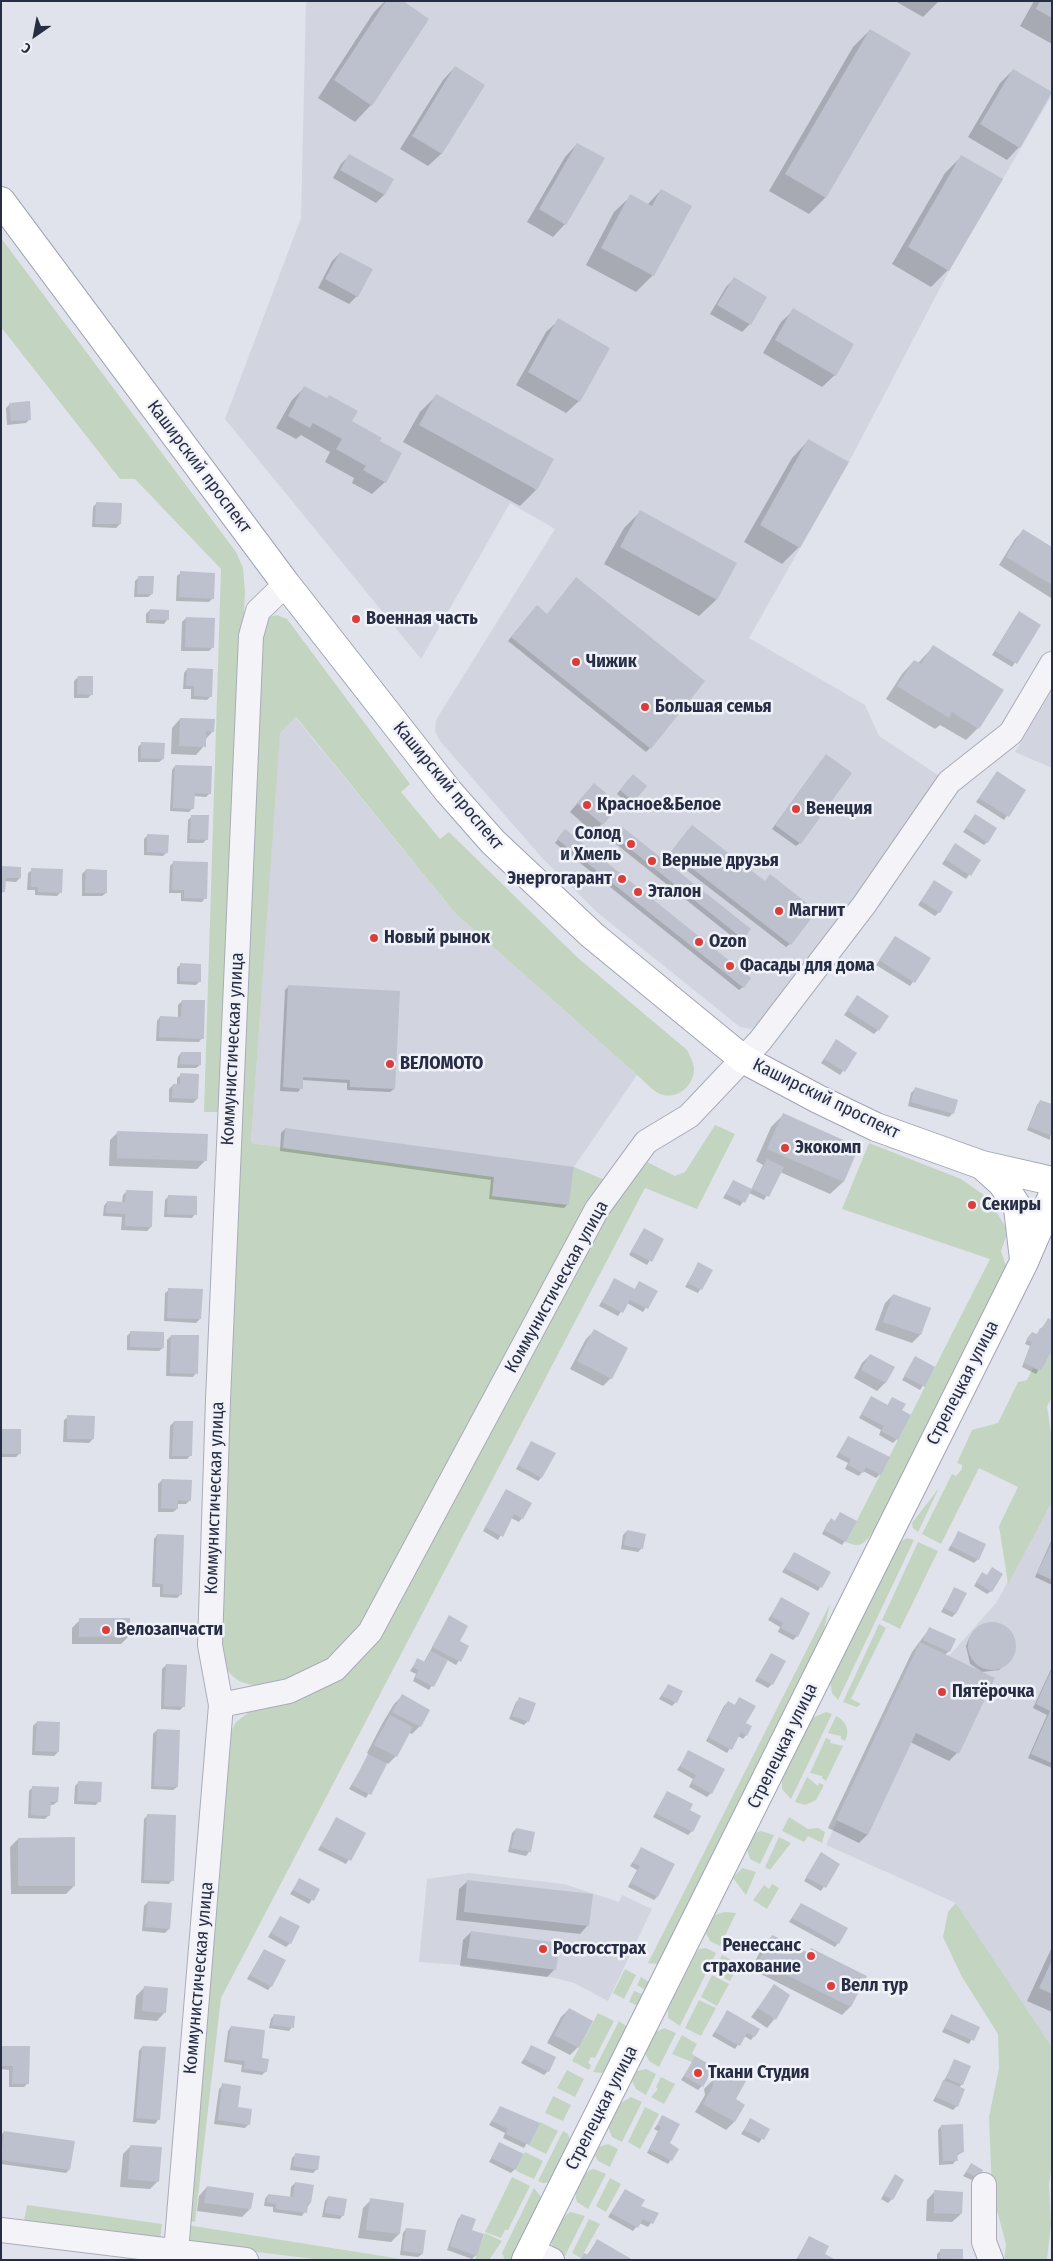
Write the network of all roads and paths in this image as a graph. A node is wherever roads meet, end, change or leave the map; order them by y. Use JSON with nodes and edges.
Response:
{"nodes":[{"id":1,"x":1,"y":201,"type":"edge"},
{"id":2,"x":286,"y":584,"type":"junction"},
{"id":3,"x":1052,"y":664,"type":"edge"},
{"id":4,"x":743,"y":1059,"type":"junction"},
{"id":5,"x":982,"y":1165,"type":"junction"},
{"id":6,"x":1052,"y":1181,"type":"edge"},
{"id":7,"x":1052,"y":1197,"type":"edge"},
{"id":8,"x":1052,"y":1241,"type":"edge"},
{"id":9,"x":1024,"y":1262,"type":"junction"},
{"id":10,"x":221,"y":1705,"type":"junction"},
{"id":11,"x":984,"y":2185,"type":"dead end"},
{"id":12,"x":1,"y":2230,"type":"edge"},
{"id":13,"x":176,"y":2252,"type":"junction"},
{"id":14,"x":536,"y":2256,"type":"edge"},
{"id":15,"x":246,"y":2260,"type":"edge"},
{"id":16,"x":990,"y":2260,"type":"edge"}],
"edges":[{"from":1,"to":2,"type":"main road","name":"Каширский проспект"},
{"from":2,"to":4,"type":"main road","name":"Каширский проспект"},
{"from":2,"to":10,"type":"street","name":"Коммунистическая улица"},
{"from":3,"to":4,"type":"street","name":"Коммунистическая улица"},
{"from":4,"to":5,"type":"main road","name":"Каширский проспект"},
{"from":4,"to":10,"type":"street","name":"Коммунистическая улица"},
{"from":5,"to":6,"type":"main road","name":"Каширский проспект"},
{"from":5,"to":9,"type":"main road"},
{"from":7,"to":9,"type":"main road"},
{"from":8,"to":9,"type":"main road","name":"Стрелецкая улица"},
{"from":9,"to":14,"type":"main road","name":"Стрелецкая улица"},
{"from":10,"to":13,"type":"street","name":"Коммунистическая улица"},
{"from":11,"to":16,"type":"street"},
{"from":12,"to":13,"type":"street"},
{"from":13,"to":15,"type":"street"}]}
